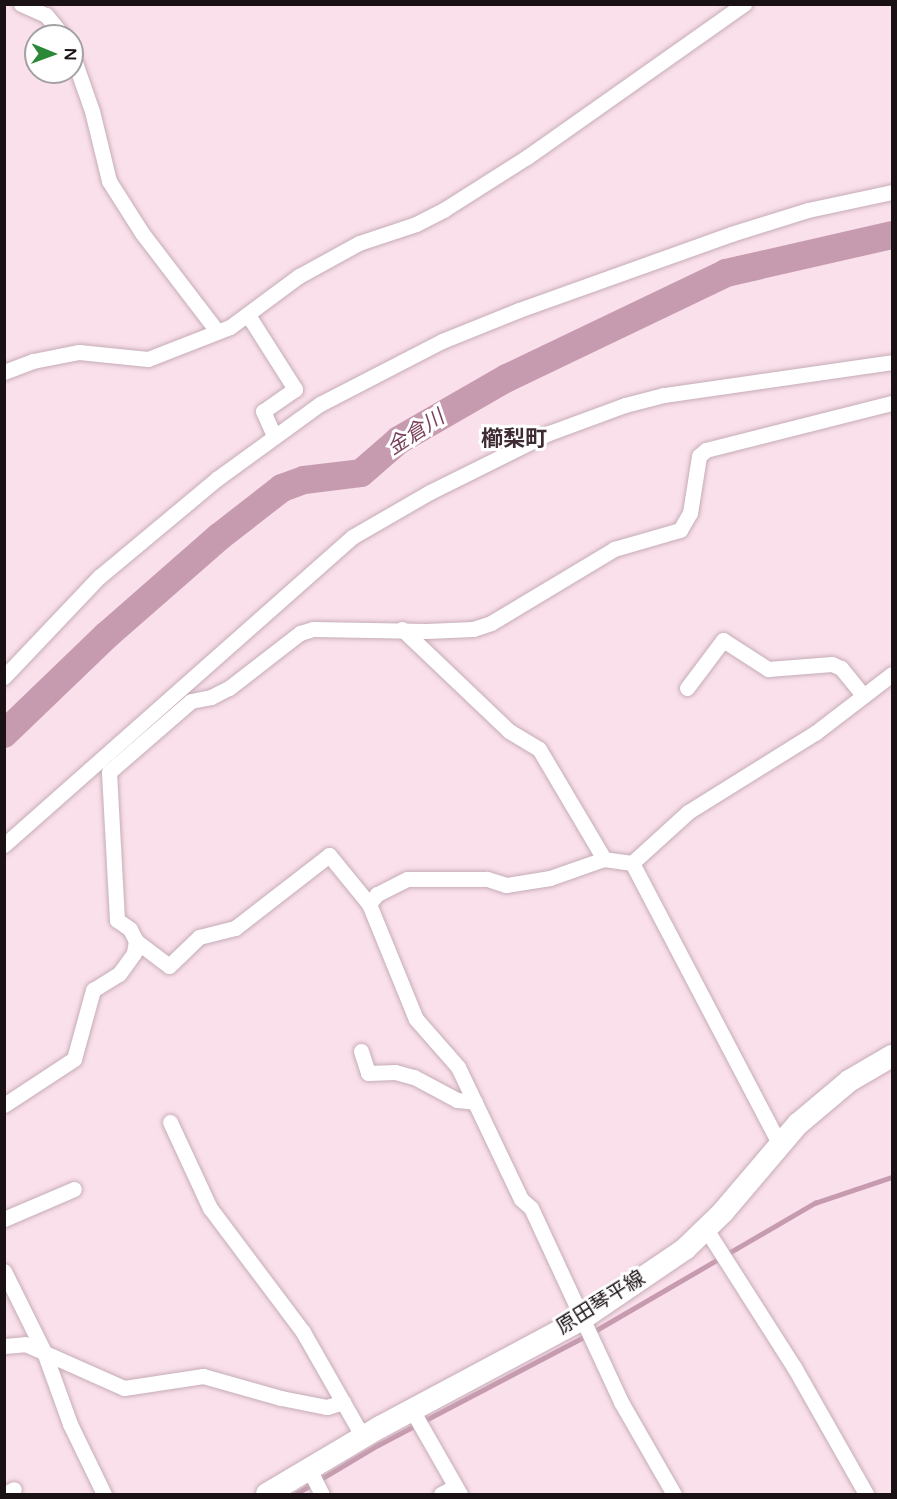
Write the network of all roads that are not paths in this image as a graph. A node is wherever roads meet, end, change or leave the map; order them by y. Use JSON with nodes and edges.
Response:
{"nodes":[{"id":1,"x":21,"y":4,"type":"edge"},
{"id":2,"x":744,"y":4,"type":"edge"},
{"id":3,"x":53,"y":24,"type":"edge"},
{"id":4,"x":83,"y":84,"type":"edge"},
{"id":5,"x":892,"y":192,"type":"edge"},
{"id":6,"x":248,"y":315,"type":"junction"},
{"id":7,"x":217,"y":331,"type":"junction"},
{"id":8,"x":892,"y":362,"type":"edge"},
{"id":9,"x":4,"y":372,"type":"edge"},
{"id":10,"x":892,"y":403,"type":"edge"},
{"id":11,"x":274,"y":436,"type":"junction"},
{"id":12,"x":402,"y":629,"type":"junction"},
{"id":13,"x":892,"y":674,"type":"edge"},
{"id":14,"x":4,"y":677,"type":"edge"},
{"id":15,"x":687,"y":688,"type":"dead end"},
{"id":16,"x":862,"y":694,"type":"junction"},
{"id":17,"x":187,"y":695,"type":"junction"},
{"id":18,"x":4,"y":845,"type":"edge"},
{"id":19,"x":604,"y":859,"type":"junction"},
{"id":20,"x":632,"y":863,"type":"junction"},
{"id":21,"x":369,"y":904,"type":"junction"},
{"id":22,"x":136,"y":941,"type":"junction"},
{"id":23,"x":361,"y":1051,"type":"dead end"},
{"id":24,"x":892,"y":1056,"type":"edge"},
{"id":25,"x":475,"y":1102,"type":"junction"},
{"id":26,"x":4,"y":1105,"type":"edge"},
{"id":27,"x":170,"y":1122,"type":"dead end"},
{"id":28,"x":780,"y":1145,"type":"junction"},
{"id":29,"x":74,"y":1189,"type":"dead end"},
{"id":30,"x":4,"y":1219,"type":"edge"},
{"id":31,"x":706,"y":1229,"type":"junction"},
{"id":32,"x":4,"y":1271,"type":"edge"},
{"id":33,"x":586,"y":1329,"type":"junction"},
{"id":34,"x":4,"y":1346,"type":"edge"},
{"id":35,"x":44,"y":1352,"type":"junction"},
{"id":36,"x":343,"y":1402,"type":"junction"},
{"id":37,"x":417,"y":1419,"type":"junction"},
{"id":38,"x":363,"y":1437,"type":"junction"},
{"id":39,"x":316,"y":1482,"type":"edge"},
{"id":40,"x":452,"y":1492,"type":"edge"},
{"id":41,"x":104,"y":1494,"type":"edge"},
{"id":42,"x":267,"y":1494,"type":"edge"},
{"id":43,"x":674,"y":1494,"type":"edge"},
{"id":44,"x":866,"y":1494,"type":"edge"}],
"edges":[{"from":1,"to":3,"type":"street"},
{"from":2,"to":6,"type":"street"},
{"from":4,"to":7,"type":"street"},
{"from":5,"to":11,"type":"street"},
{"from":6,"to":7,"type":"street"},
{"from":6,"to":11,"type":"street"},
{"from":7,"to":9,"type":"street"},
{"from":8,"to":17,"type":"street"},
{"from":10,"to":12,"type":"street"},
{"from":11,"to":14,"type":"street"},
{"from":12,"to":17,"type":"street"},
{"from":12,"to":19,"type":"street"},
{"from":13,"to":16,"type":"street"},
{"from":15,"to":16,"type":"street"},
{"from":16,"to":20,"type":"street"},
{"from":17,"to":18,"type":"street"},
{"from":17,"to":22,"type":"street"},
{"from":19,"to":20,"type":"street"},
{"from":19,"to":21,"type":"street"},
{"from":20,"to":28,"type":"street"},
{"from":21,"to":22,"type":"street"},
{"from":21,"to":25,"type":"street"},
{"from":22,"to":26,"type":"street"},
{"from":23,"to":25,"type":"street"},
{"from":24,"to":28,"type":"main road","name":"原田琴平線"},
{"from":25,"to":33,"type":"street"},
{"from":27,"to":36,"type":"street"},
{"from":28,"to":31,"type":"main road","name":"原田琴平線"},
{"from":29,"to":30,"type":"street"},
{"from":31,"to":33,"type":"main road","name":"原田琴平線"},
{"from":31,"to":44,"type":"street"},
{"from":32,"to":35,"type":"street"},
{"from":33,"to":37,"type":"main road","name":"原田琴平線"},
{"from":33,"to":43,"type":"street"},
{"from":34,"to":35,"type":"street"},
{"from":35,"to":36,"type":"street"},
{"from":35,"to":41,"type":"street"},
{"from":36,"to":38,"type":"street"},
{"from":37,"to":38,"type":"main road","name":"原田琴平線"},
{"from":37,"to":40,"type":"street"},
{"from":38,"to":39,"type":"main road","name":"原田琴平線"},
{"from":39,"to":42,"type":"main road","name":"原田琴平線"}]}
